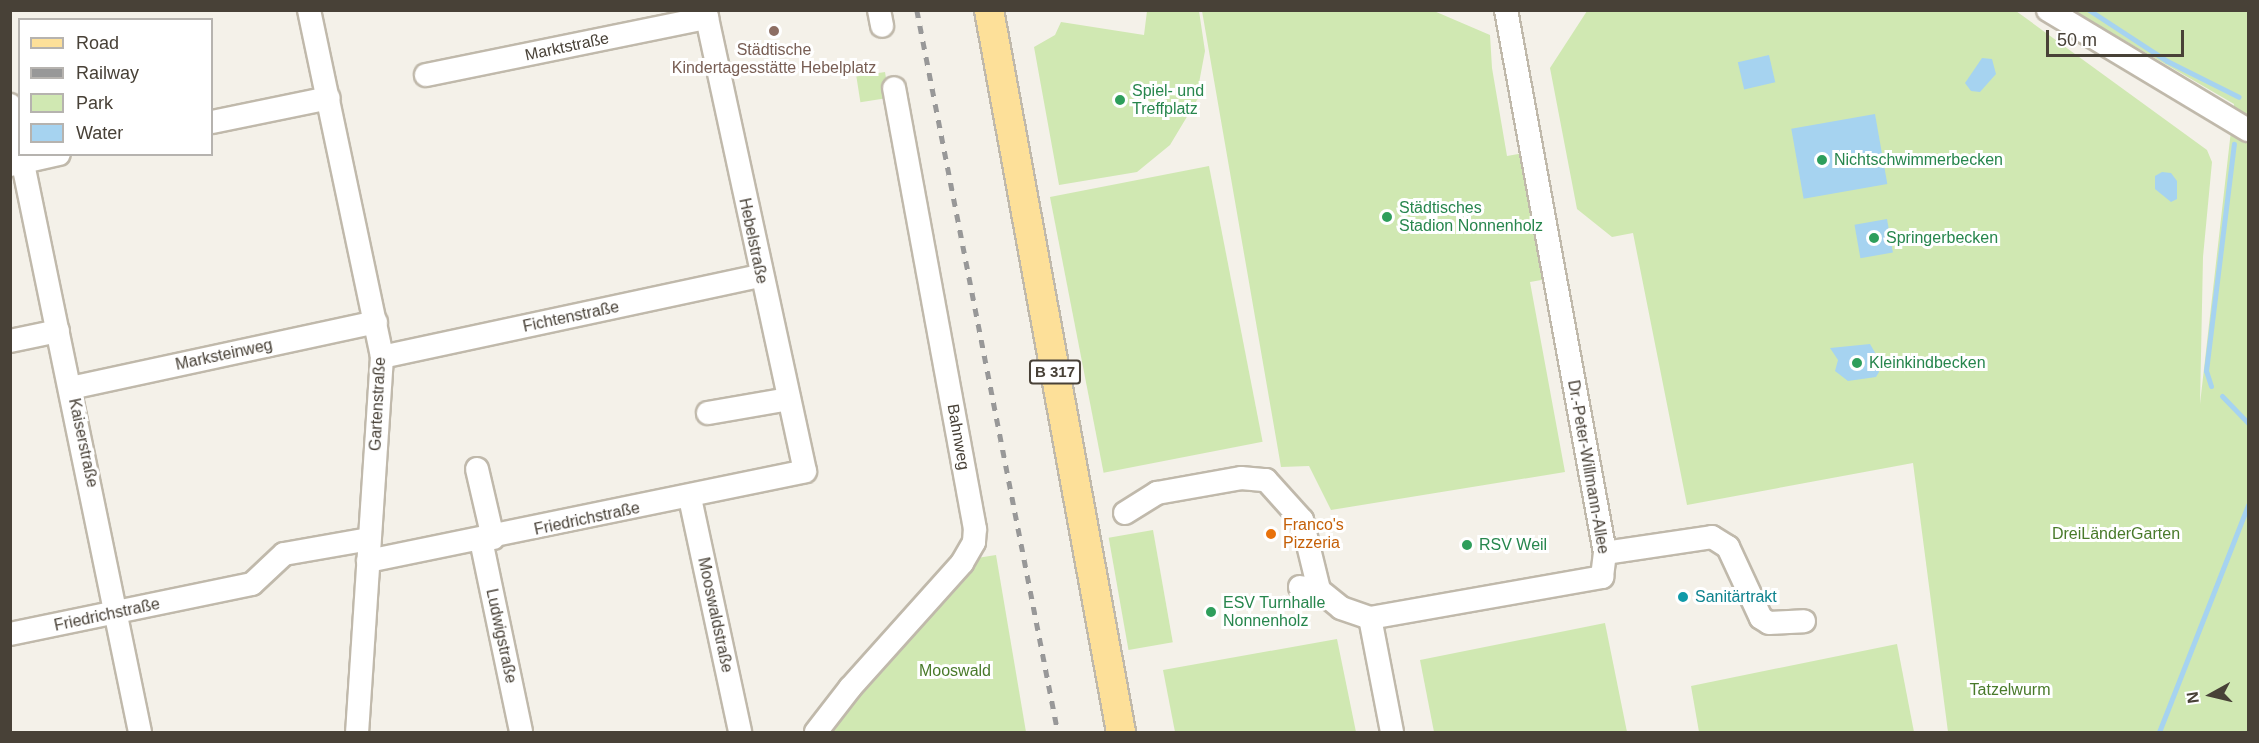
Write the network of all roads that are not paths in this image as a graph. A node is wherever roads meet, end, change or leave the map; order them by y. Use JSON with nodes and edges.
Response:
{"nodes":[{"id":1,"x":309,"y":10,"type":"edge"},
{"id":2,"x":989,"y":10,"type":"edge"},
{"id":3,"x":1506,"y":10,"type":"edge"},
{"id":4,"x":2048,"y":10,"type":"edge"},
{"id":5,"x":706,"y":14,"type":"edge"},
{"id":6,"x":426,"y":75,"type":"dead end"},
{"id":7,"x":894,"y":88,"type":"dead end"},
{"id":8,"x":329,"y":98,"type":"junction"},
{"id":9,"x":10,"y":105,"type":"edge"},
{"id":10,"x":213,"y":122,"type":"edge"},
{"id":11,"x":2248,"y":130,"type":"edge"},
{"id":12,"x":18,"y":157,"type":"edge"},
{"id":13,"x":761,"y":276,"type":"junction"},
{"id":14,"x":376,"y":322,"type":"junction"},
{"id":15,"x":58,"y":331,"type":"junction"},
{"id":16,"x":10,"y":341,"type":"edge"},
{"id":17,"x":382,"y":357,"type":"junction"},
{"id":18,"x":71,"y":388,"type":"junction"},
{"id":19,"x":789,"y":399,"type":"junction"},
{"id":20,"x":708,"y":413,"type":"dead end"},
{"id":21,"x":477,"y":469,"type":"dead end"},
{"id":22,"x":805,"y":471,"type":"joint"},
{"id":23,"x":690,"y":498,"type":"junction"},
{"id":24,"x":1125,"y":513,"type":"dead end"},
{"id":25,"x":487,"y":539,"type":"junction"},
{"id":26,"x":368,"y":550,"type":"junction"},
{"id":27,"x":1605,"y":553,"type":"junction"},
{"id":28,"x":118,"y":613,"type":"junction"},
{"id":29,"x":1370,"y":618,"type":"junction"},
{"id":30,"x":1804,"y":621,"type":"dead end"},
{"id":31,"x":10,"y":634,"type":"edge"},
{"id":32,"x":140,"y":732,"type":"edge"},
{"id":33,"x":357,"y":732,"type":"edge"},
{"id":34,"x":521,"y":732,"type":"edge"},
{"id":35,"x":740,"y":732,"type":"edge"},
{"id":36,"x":816,"y":732,"type":"edge"},
{"id":37,"x":1121,"y":732,"type":"edge"},
{"id":38,"x":1392,"y":732,"type":"edge"}],
"edges":[{"from":1,"to":8,"type":"street","name":"Gartenstraße"},
{"from":2,"to":37,"type":"main road","number":"B 317"},
{"from":3,"to":27,"type":"street","name":"Dr.-Peter-Willmann-Allee"},
{"from":4,"to":11,"type":"street"},
{"from":5,"to":6,"type":"street","name":"Marktstraße"},
{"from":5,"to":13,"type":"street","name":"Hebelstraße"},
{"from":7,"to":36,"type":"street","name":"Bahnweg"},
{"from":8,"to":10,"type":"street"},
{"from":8,"to":14,"type":"street","name":"Gartenstraße"},
{"from":9,"to":12,"type":"street","name":"Kaiserstraße"},
{"from":12,"to":15,"type":"street","name":"Kaiserstraße"},
{"from":13,"to":17,"type":"street","name":"Fichtenstraße"},
{"from":13,"to":19,"type":"street","name":"Hebelstraße"},
{"from":14,"to":17,"type":"street","name":"Gartenstraße"},
{"from":14,"to":18,"type":"street","name":"Marksteinweg"},
{"from":15,"to":16,"type":"street"},
{"from":15,"to":18,"type":"street","name":"Kaiserstraße"},
{"from":17,"to":26,"type":"street","name":"Gartenstraße"},
{"from":18,"to":28,"type":"street","name":"Kaiserstraße"},
{"from":19,"to":20,"type":"street"},
{"from":19,"to":22,"type":"street","name":"Hebelstraße"},
{"from":21,"to":25,"type":"street","name":"Ludwigstraße"},
{"from":22,"to":23,"type":"street","name":"Friedrichstraße"},
{"from":23,"to":25,"type":"street","name":"Friedrichstraße"},
{"from":23,"to":35,"type":"street","name":"Mooswaldstraße"},
{"from":24,"to":29,"type":"street"},
{"from":25,"to":26,"type":"street","name":"Friedrichstraße"},
{"from":25,"to":34,"type":"street","name":"Ludwigstraße"},
{"from":26,"to":28,"type":"street","name":"Friedrichstraße"},
{"from":26,"to":33,"type":"street","name":"Gartenstraße"},
{"from":27,"to":29,"type":"street","name":"Dr.-Peter-Willmann-Allee"},
{"from":27,"to":30,"type":"street"},
{"from":28,"to":31,"type":"street","name":"Friedrichstraße"},
{"from":28,"to":32,"type":"street","name":"Kaiserstraße"},
{"from":29,"to":38,"type":"street"}]}
